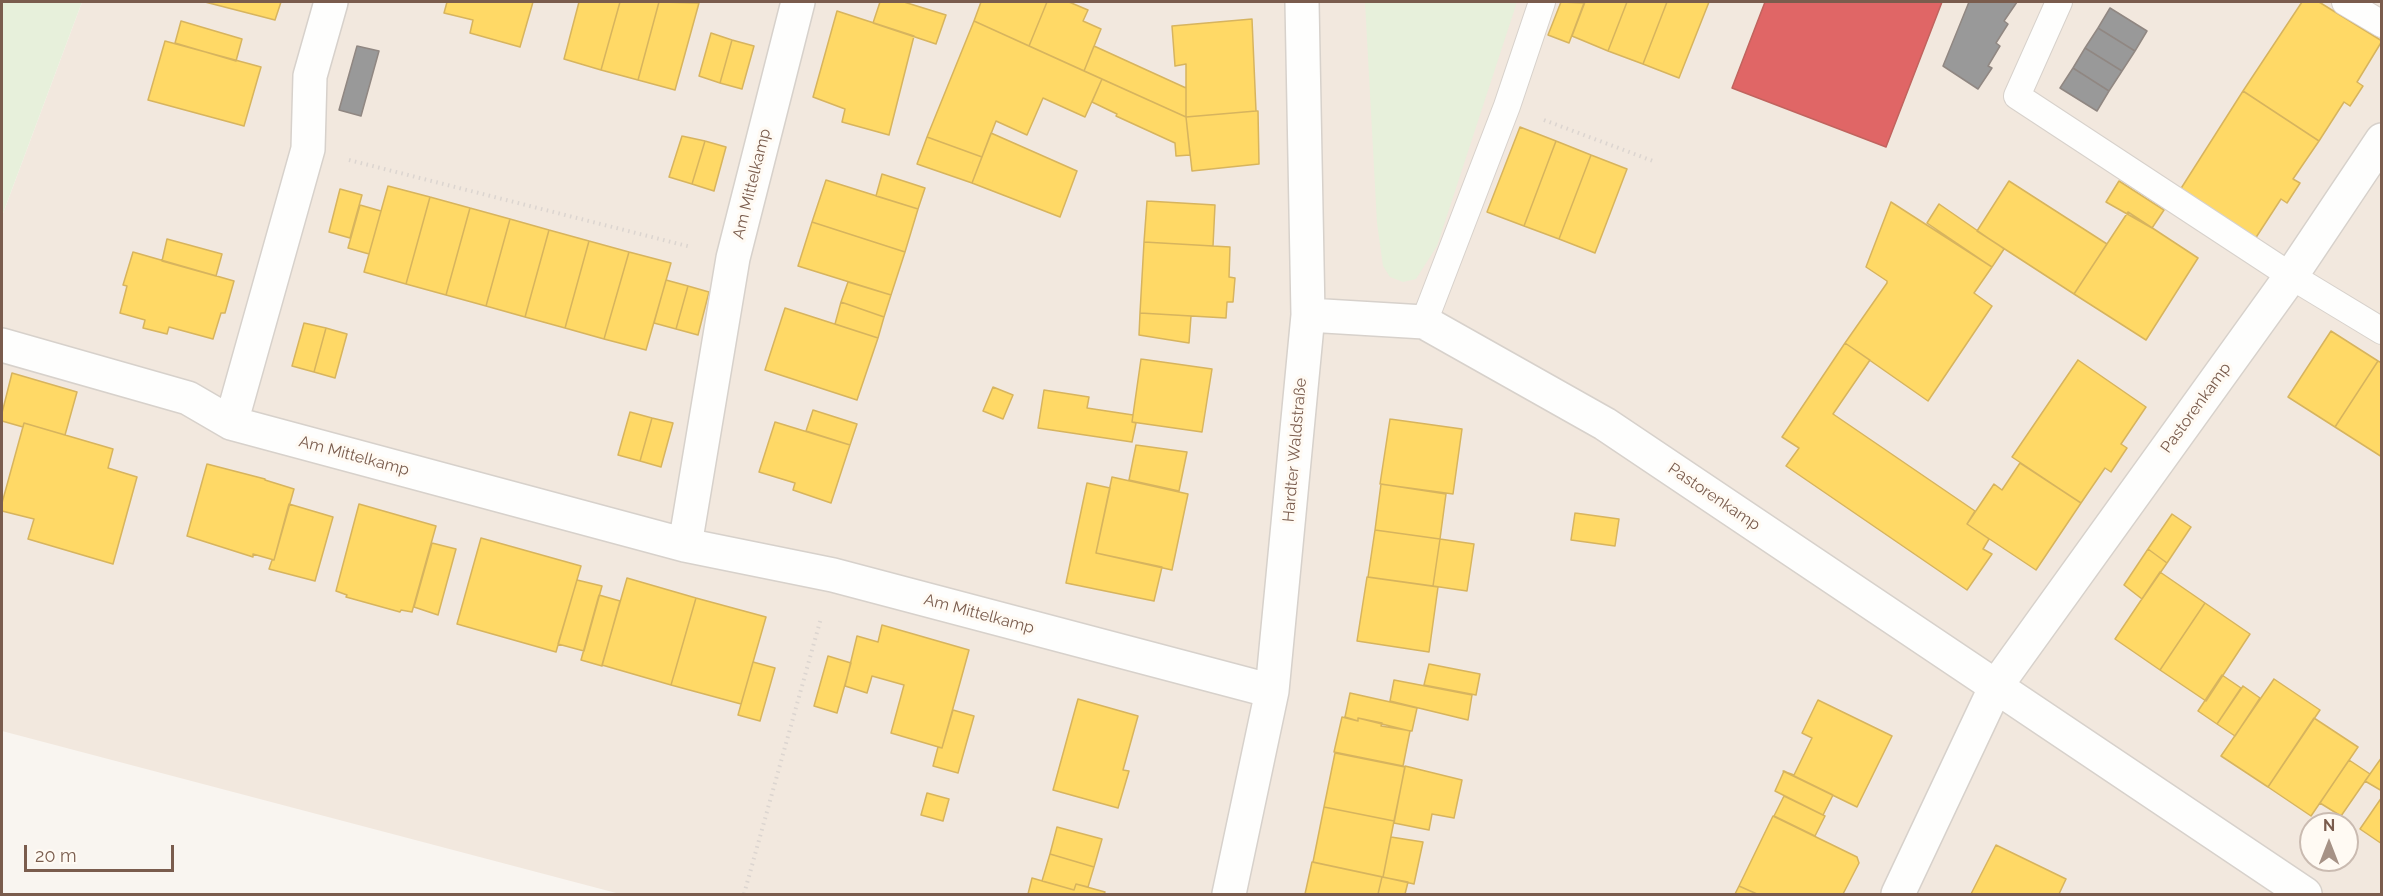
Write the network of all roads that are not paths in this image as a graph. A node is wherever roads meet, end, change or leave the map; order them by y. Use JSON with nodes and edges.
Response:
{"nodes":[{"id":1,"x":331,"y":2,"type":"edge"},
{"id":2,"x":798,"y":2,"type":"edge"},
{"id":3,"x":1302,"y":2,"type":"edge"},
{"id":4,"x":1542,"y":2,"type":"edge"},
{"id":5,"x":2059,"y":2,"type":"edge"},
{"id":6,"x":2345,"y":2,"type":"edge"},
{"id":7,"x":2382,"y":24,"type":"edge"},
{"id":8,"x":2382,"y":140,"type":"edge"},
{"id":9,"x":2291,"y":276,"type":"junction"},
{"id":10,"x":1308,"y":315,"type":"junction"},
{"id":11,"x":1424,"y":322,"type":"junction"},
{"id":12,"x":2382,"y":331,"type":"edge"},
{"id":13,"x":2,"y":345,"type":"edge"},
{"id":14,"x":231,"y":423,"type":"junction"},
{"id":15,"x":685,"y":545,"type":"junction"},
{"id":16,"x":1996,"y":686,"type":"junction"},
{"id":17,"x":1272,"y":691,"type":"junction"},
{"id":18,"x":1229,"y":894,"type":"edge"},
{"id":19,"x":1898,"y":894,"type":"edge"},
{"id":20,"x":2305,"y":894,"type":"edge"}],
"edges":[{"from":1,"to":14,"type":"street"},
{"from":2,"to":15,"type":"street","name":"Am Mittelkamp"},
{"from":3,"to":10,"type":"street","name":"Hardter Waldstraße"},
{"from":4,"to":11,"type":"lane"},
{"from":5,"to":9,"type":"lane"},
{"from":6,"to":7,"type":"lane"},
{"from":8,"to":9,"type":"street","name":"Pastorenkamp"},
{"from":9,"to":12,"type":"lane"},
{"from":9,"to":16,"type":"street","name":"Pastorenkamp"},
{"from":10,"to":11,"type":"street","name":"Pastorenkamp"},
{"from":10,"to":17,"type":"street","name":"Hardter Waldstraße"},
{"from":11,"to":16,"type":"street","name":"Pastorenkamp"},
{"from":13,"to":14,"type":"street","name":"Am Mittelkamp"},
{"from":14,"to":15,"type":"street","name":"Am Mittelkamp"},
{"from":15,"to":17,"type":"street","name":"Am Mittelkamp"},
{"from":16,"to":19,"type":"street","name":"Pastorenkamp"},
{"from":16,"to":20,"type":"street","name":"Pastorenkamp"},
{"from":17,"to":18,"type":"street","name":"Hardter Waldstraße"}]}
